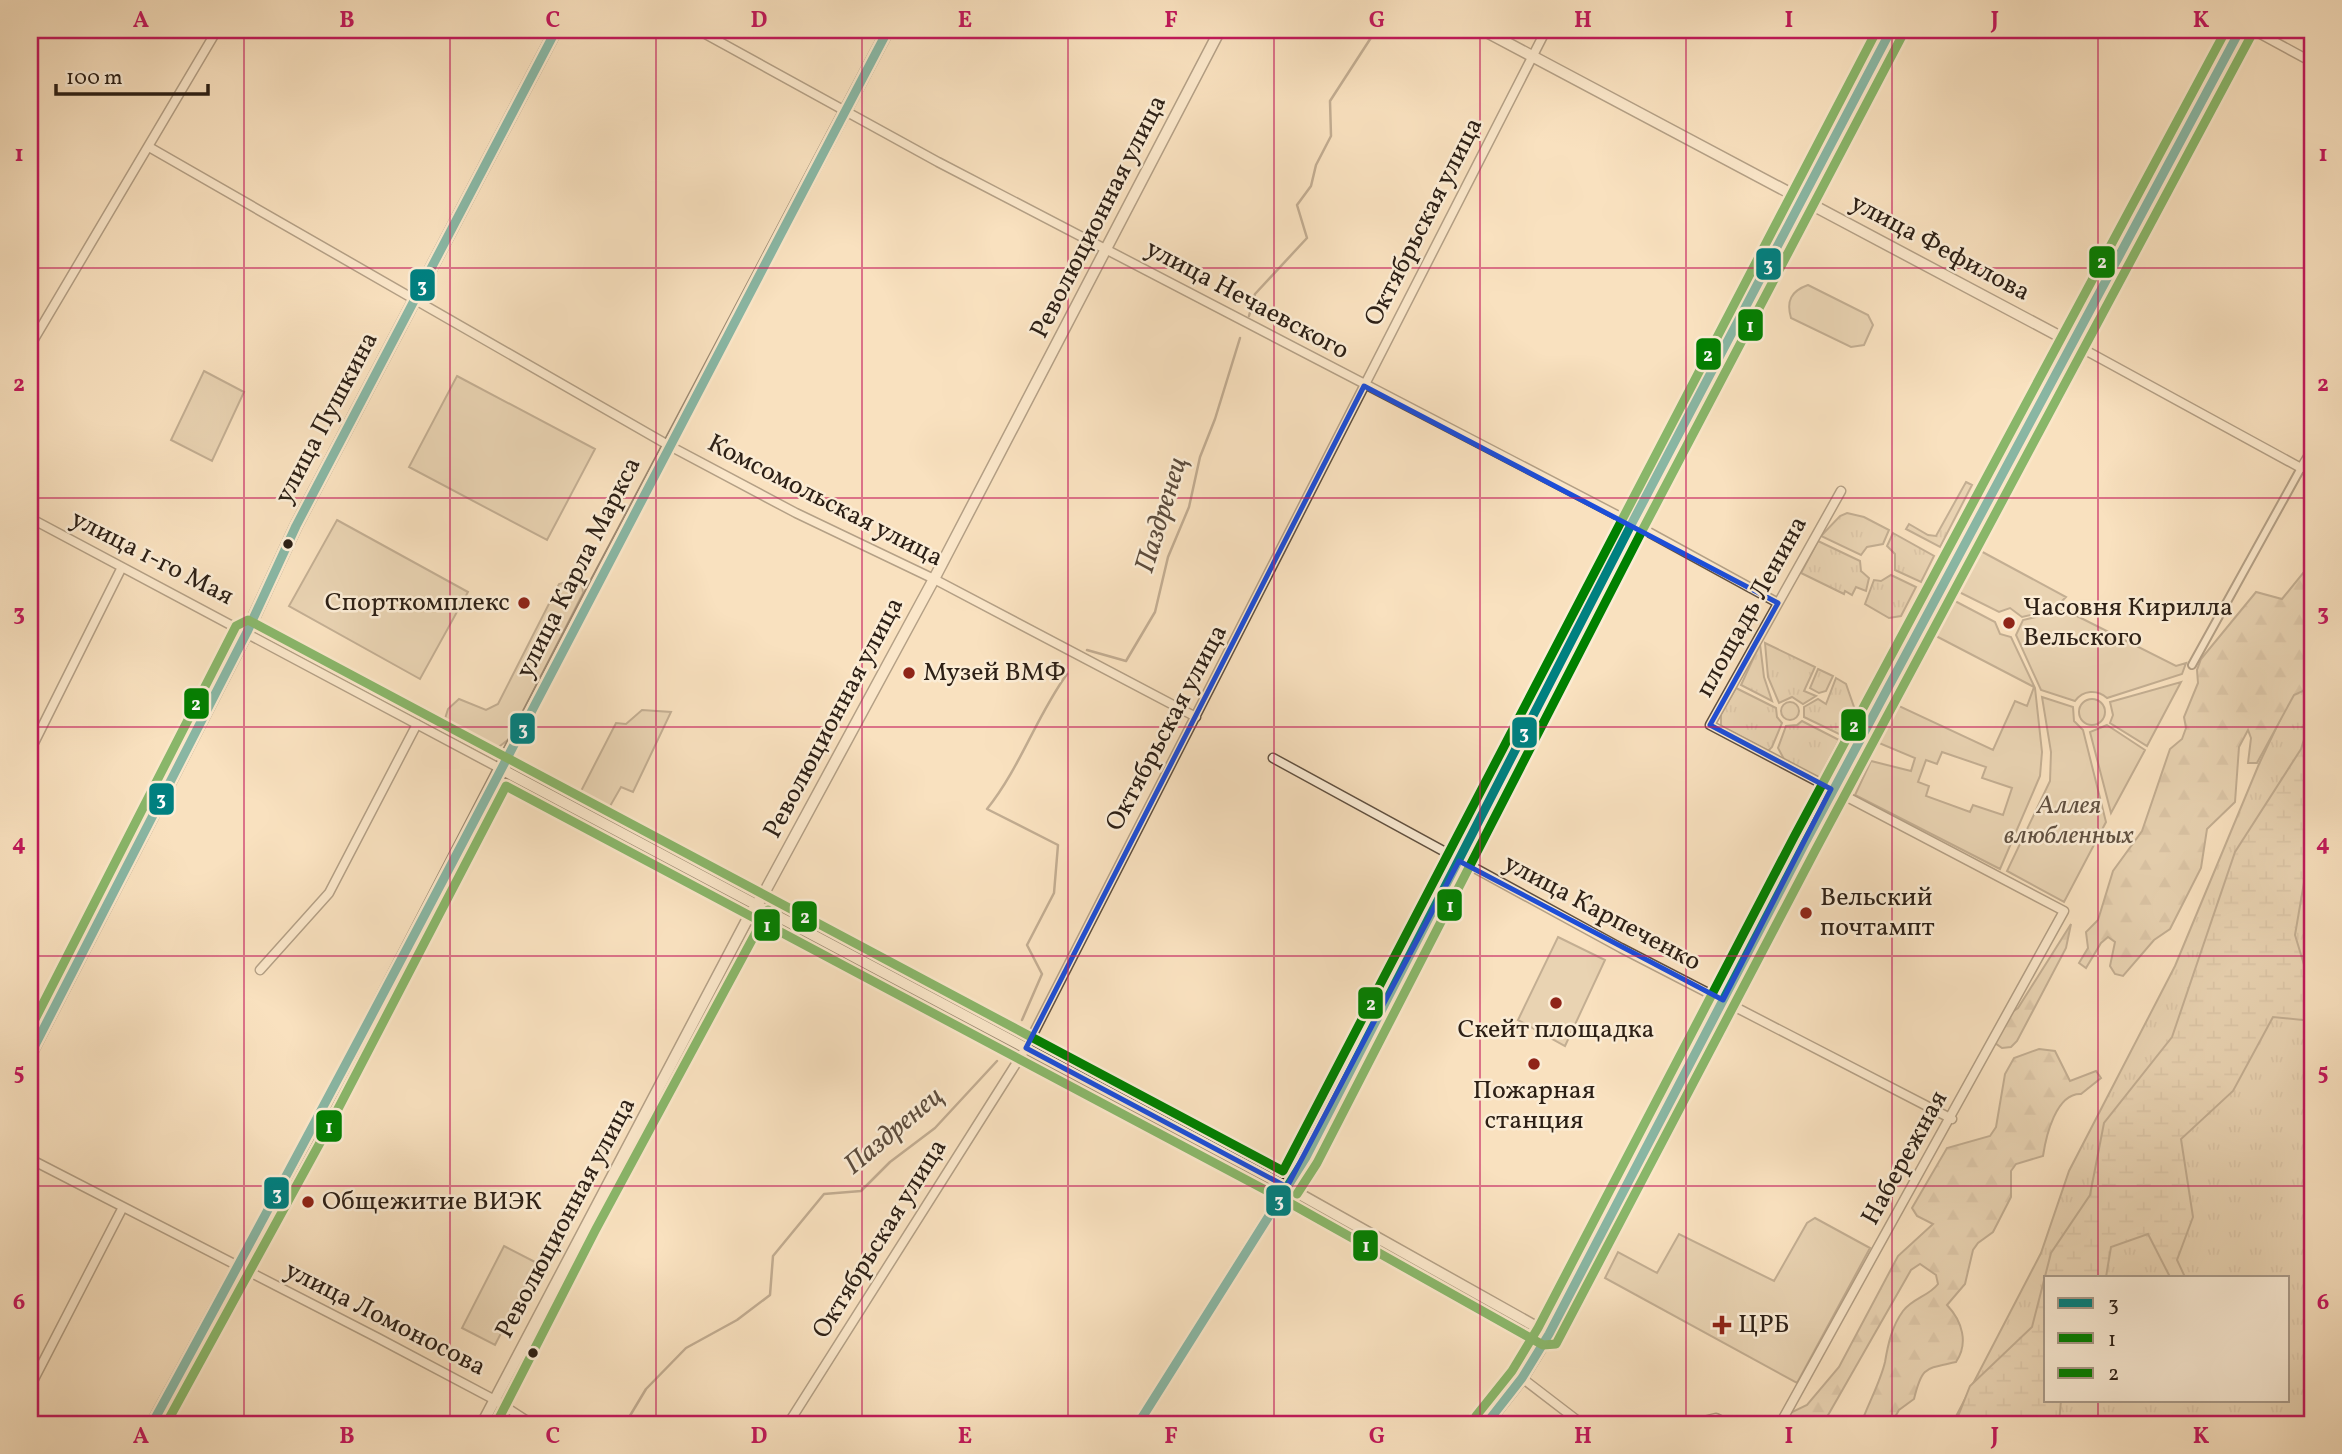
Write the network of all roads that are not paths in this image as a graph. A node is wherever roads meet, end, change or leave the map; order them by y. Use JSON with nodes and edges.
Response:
{"nodes":[{"id":1,"x":217,"y":30,"type":"edge"},
{"id":2,"x":556,"y":30,"type":"edge"},
{"id":3,"x":698,"y":30,"type":"edge"},
{"id":4,"x":888,"y":30,"type":"edge"},
{"id":5,"x":1220,"y":30,"type":"edge"},
{"id":6,"x":1483,"y":30,"type":"edge"},
{"id":7,"x":1546,"y":30,"type":"edge"},
{"id":8,"x":1891,"y":30,"type":"edge"},
{"id":9,"x":2240,"y":30,"type":"edge"},
{"id":10,"x":2253,"y":30,"type":"edge"},
{"id":11,"x":1532,"y":56,"type":"junction"},
{"id":12,"x":2312,"y":62,"type":"edge"},
{"id":13,"x":846,"y":111,"type":"junction"},
{"id":14,"x":149,"y":147,"type":"junction"},
{"id":15,"x":1804,"y":198,"type":"junction"},
{"id":16,"x":1106,"y":249,"type":"junction"},
{"id":17,"x":415,"y":299,"type":"junction"},
{"id":18,"x":2074,"y":345,"type":"junction"},
{"id":19,"x":30,"y":346,"type":"edge"},
{"id":20,"x":1364,"y":386,"type":"junction"},
{"id":21,"x":668,"y":445,"type":"junction"},
{"id":22,"x":2312,"y":450,"type":"edge"},
{"id":23,"x":2301,"y":468,"type":"junction"},
{"id":24,"x":1841,"y":491,"type":"dead end"},
{"id":25,"x":30,"y":519,"type":"edge"},
{"id":26,"x":1632,"y":523,"type":"junction"},
{"id":27,"x":121,"y":569,"type":"junction"},
{"id":28,"x":934,"y":579,"type":"junction"},
{"id":29,"x":1778,"y":603,"type":"junction"},
{"id":30,"x":247,"y":632,"type":"junction"},
{"id":31,"x":2192,"y":665,"type":"dead end"},
{"id":32,"x":1196,"y":717,"type":"junction"},
{"id":33,"x":416,"y":724,"type":"junction"},
{"id":34,"x":30,"y":751,"type":"edge"},
{"id":35,"x":1273,"y":758,"type":"dead end"},
{"id":36,"x":501,"y":769,"type":"junction"},
{"id":37,"x":1831,"y":789,"type":"junction"},
{"id":38,"x":1459,"y":861,"type":"junction"},
{"id":39,"x":757,"y":904,"type":"junction"},
{"id":40,"x":2064,"y":911,"type":"joint"},
{"id":41,"x":260,"y":970,"type":"dead end"},
{"id":42,"x":1723,"y":1000,"type":"junction"},
{"id":43,"x":1026,"y":1048,"type":"junction"},
{"id":44,"x":30,"y":1055,"type":"edge"},
{"id":45,"x":1952,"y":1119,"type":"junction"},
{"id":46,"x":30,"y":1159,"type":"edge"},
{"id":47,"x":1287,"y":1188,"type":"junction"},
{"id":48,"x":123,"y":1207,"type":"junction"},
{"id":49,"x":239,"y":1267,"type":"junction"},
{"id":50,"x":1549,"y":1334,"type":"junction"},
{"id":51,"x":1522,"y":1378,"type":"junction"},
{"id":52,"x":30,"y":1387,"type":"edge"},
{"id":53,"x":495,"y":1400,"type":"junction"},
{"id":54,"x":152,"y":1424,"type":"edge"},
{"id":55,"x":482,"y":1424,"type":"edge"},
{"id":56,"x":532,"y":1424,"type":"edge"},
{"id":57,"x":788,"y":1424,"type":"edge"},
{"id":58,"x":1138,"y":1424,"type":"edge"},
{"id":59,"x":1486,"y":1424,"type":"edge"},
{"id":60,"x":1582,"y":1424,"type":"edge"},
{"id":61,"x":1691,"y":1424,"type":"edge"},
{"id":62,"x":1728,"y":1424,"type":"edge"},
{"id":63,"x":1780,"y":1424,"type":"edge"}],
"edges":[{"from":1,"to":14,"type":"street"},
{"from":2,"to":17,"type":"main road","name":"улица Пушкина"},
{"from":3,"to":13,"type":"street","name":"улица Нечаевского"},
{"from":4,"to":13,"type":"main road","name":"улица Карла Маркса"},
{"from":5,"to":16,"type":"street","name":"Революционная улица"},
{"from":6,"to":11,"type":"street","name":"улица Фефилова"},
{"from":7,"to":11,"type":"street","name":"Октябрьская улица"},
{"from":8,"to":15,"type":"main road"},
{"from":9,"to":18,"type":"main road"},
{"from":10,"to":12,"type":"street"},
{"from":11,"to":15,"type":"street","name":"улица Фефилова"},
{"from":11,"to":20,"type":"street","name":"Октябрьская улица"},
{"from":13,"to":16,"type":"street","name":"улица Нечаевского"},
{"from":13,"to":21,"type":"main road","name":"улица Карла Маркса"},
{"from":14,"to":17,"type":"street","name":"Комсомольская улица"},
{"from":14,"to":19,"type":"street"},
{"from":15,"to":18,"type":"street","name":"улица Фефилова"},
{"from":15,"to":26,"type":"main road"},
{"from":16,"to":20,"type":"street","name":"улица Нечаевского"},
{"from":16,"to":28,"type":"street","name":"Революционная улица"},
{"from":17,"to":21,"type":"street","name":"Комсомольская улица"},
{"from":17,"to":30,"type":"main road","name":"улица Пушкина"},
{"from":18,"to":23,"type":"street","name":"улица Фефилова"},
{"from":18,"to":37,"type":"main road"},
{"from":20,"to":26,"type":"street","name":"улица Нечаевского"},
{"from":20,"to":32,"type":"street","name":"Октябрьская улица"},
{"from":21,"to":28,"type":"street","name":"Комсомольская улица"},
{"from":21,"to":36,"type":"main road","name":"улица Карла Маркса"},
{"from":22,"to":23,"type":"street"},
{"from":23,"to":31,"type":"street"},
{"from":24,"to":29,"type":"street","name":"площадь Ленина"},
{"from":25,"to":27,"type":"street","name":"улица 1-го Мая"},
{"from":26,"to":29,"type":"street","name":"улица Нечаевского"},
{"from":26,"to":38,"type":"main road"},
{"from":27,"to":30,"type":"street","name":"улица 1-го Мая"},
{"from":27,"to":34,"type":"street"},
{"from":28,"to":32,"type":"street","name":"Комсомольская улица"},
{"from":28,"to":39,"type":"street","name":"Революционная улица"},
{"from":29,"to":37,"type":"street","name":"площадь Ленина"},
{"from":30,"to":33,"type":"street","name":"улица 1-го Мая"},
{"from":30,"to":44,"type":"main road","name":"улица Пушкина"},
{"from":32,"to":43,"type":"street","name":"Октябрьская улица"},
{"from":33,"to":36,"type":"street","name":"улица 1-го Мая"},
{"from":33,"to":41,"type":"street"},
{"from":35,"to":38,"type":"street","name":"улица Карпеченко"},
{"from":36,"to":39,"type":"main road","name":"улица 1-го Мая"},
{"from":36,"to":49,"type":"main road","name":"улица Карла Маркса"},
{"from":37,"to":40,"type":"street","name":"площадь Ленина"},
{"from":37,"to":42,"type":"main road"},
{"from":38,"to":42,"type":"street","name":"улица Карпеченко"},
{"from":38,"to":47,"type":"main road"},
{"from":39,"to":43,"type":"main road","name":"улица 1-го Мая"},
{"from":39,"to":53,"type":"street","name":"Революционная улица"},
{"from":40,"to":45,"type":"street","name":"Набережная"},
{"from":42,"to":45,"type":"street","name":"улица Карпеченко"},
{"from":42,"to":50,"type":"main road"},
{"from":43,"to":47,"type":"main road","name":"улица 1-го Мая"},
{"from":43,"to":57,"type":"street","name":"Октябрьская улица"},
{"from":45,"to":63,"type":"street","name":"Набережная"},
{"from":46,"to":48,"type":"street","name":"улица Ломоносова"},
{"from":47,"to":50,"type":"street","name":"улица 1-го Мая"},
{"from":47,"to":58,"type":"street"},
{"from":48,"to":49,"type":"street","name":"улица Ломоносова"},
{"from":48,"to":52,"type":"street"},
{"from":49,"to":53,"type":"street","name":"улица Ломоносова"},
{"from":49,"to":54,"type":"main road","name":"улица Карла Маркса"},
{"from":50,"to":51,"type":"main road"},
{"from":51,"to":59,"type":"main road"},
{"from":51,"to":60,"type":"street"},
{"from":53,"to":55,"type":"street","name":"Революционная улица"},
{"from":53,"to":56,"type":"street","name":"улица Ломоносова"},
{"from":61,"to":62,"type":"street"}]}
